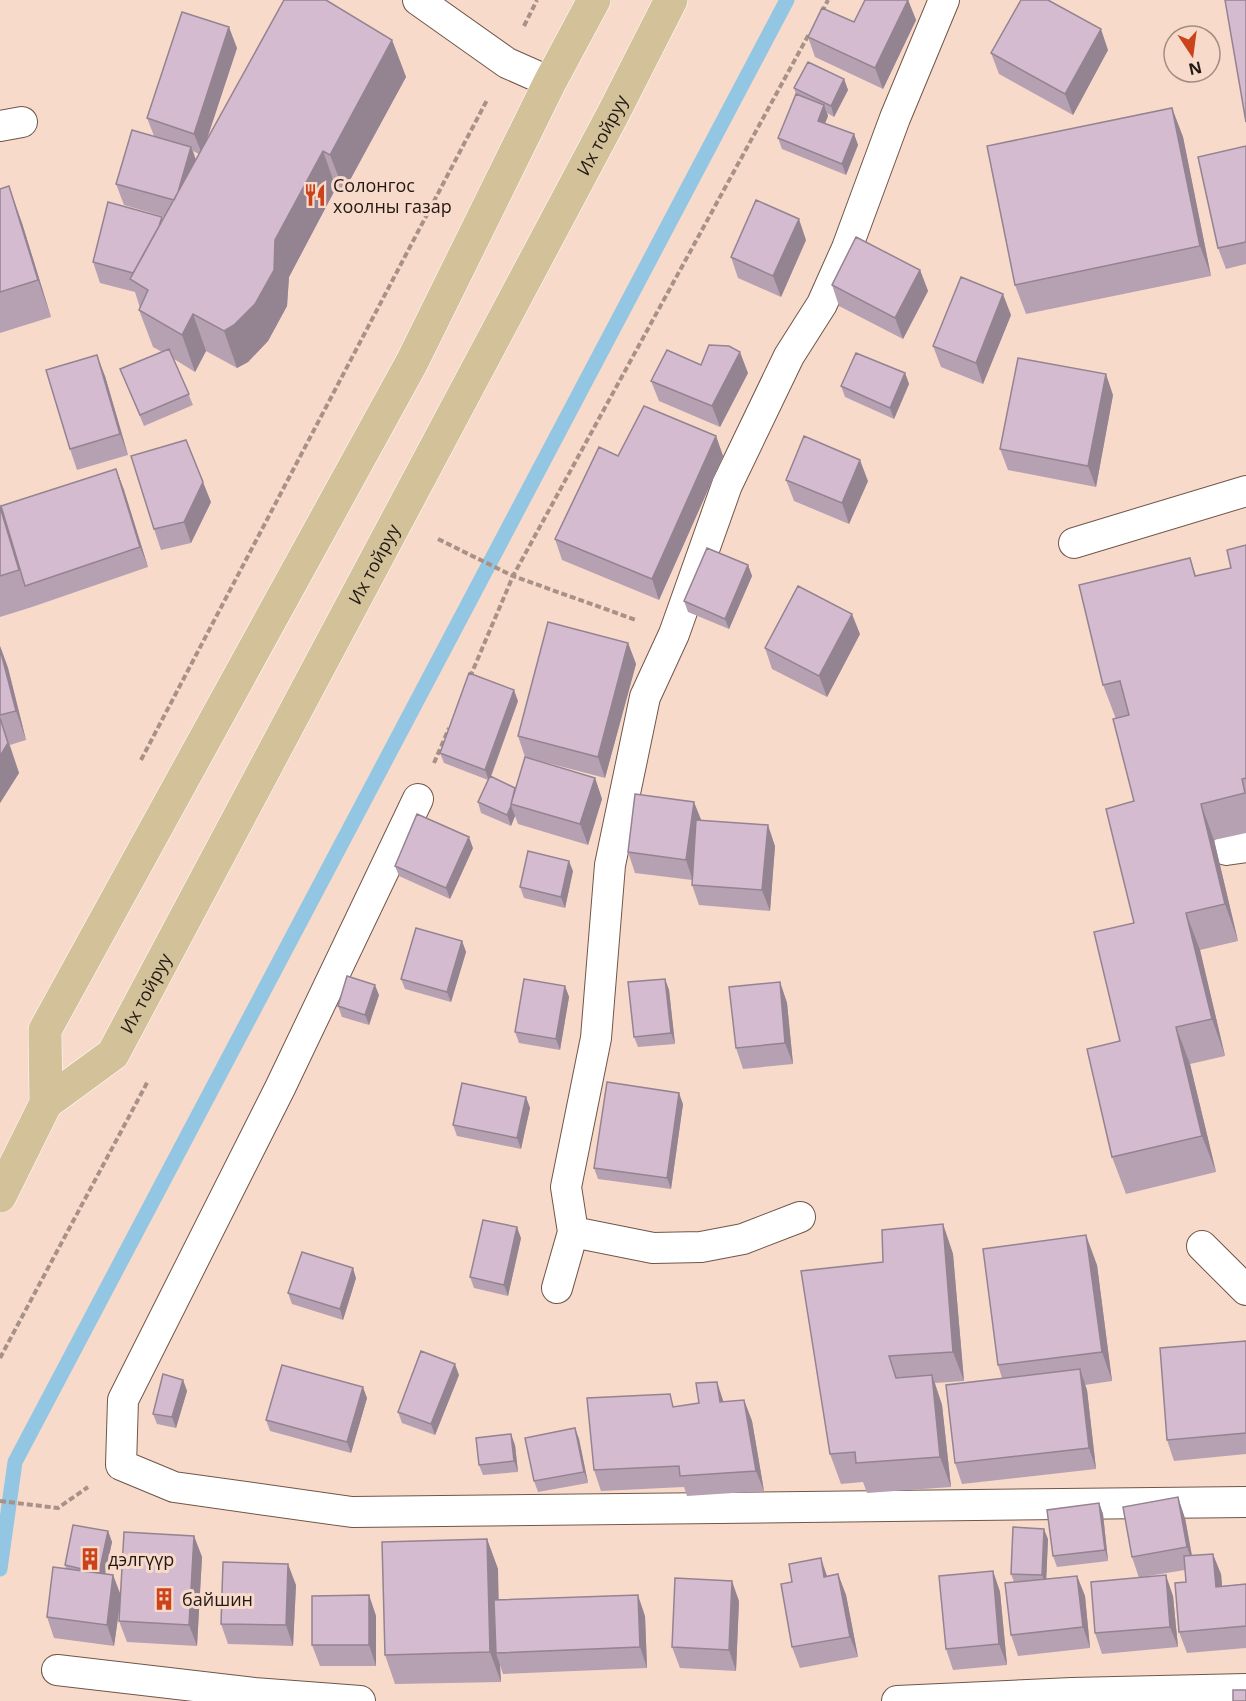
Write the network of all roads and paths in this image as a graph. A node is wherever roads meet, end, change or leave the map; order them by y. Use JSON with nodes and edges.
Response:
{"nodes":[{"id":1,"x":418,"y":0,"type":"edge"},
{"id":2,"x":537,"y":0,"type":"edge"},
{"id":3,"x":594,"y":0,"type":"edge"},
{"id":4,"x":671,"y":0,"type":"edge"},
{"id":5,"x":828,"y":0,"type":"edge"},
{"id":6,"x":944,"y":0,"type":"edge"},
{"id":7,"x":817,"y":21,"type":"edge"},
{"id":8,"x":811,"y":32,"type":"edge"},
{"id":9,"x":507,"y":63,"type":"junction"},
{"id":10,"x":550,"y":82,"type":"junction"},
{"id":11,"x":1246,"y":491,"type":"edge"},
{"id":12,"x":438,"y":539,"type":"dead end"},
{"id":13,"x":1074,"y":543,"type":"dead end"},
{"id":14,"x":513,"y":576,"type":"junction"},
{"id":15,"x":674,"y":634,"type":"junction"},
{"id":16,"x":468,"y":683,"type":"edge"},
{"id":17,"x":450,"y":725,"type":"edge"},
{"id":18,"x":139,"y":763,"type":"dead end"},
{"id":19,"x":418,"y":800,"type":"joint"},
{"id":20,"x":45,"y":1103,"type":"junction"},
{"id":21,"x":0,"y":1196,"type":"edge"},
{"id":22,"x":800,"y":1217,"type":"dead end"},
{"id":23,"x":573,"y":1232,"type":"junction"},
{"id":24,"x":1202,"y":1246,"type":"dead end"},
{"id":25,"x":557,"y":1288,"type":"dead end"},
{"id":26,"x":1246,"y":1290,"type":"edge"},
{"id":27,"x":0,"y":1501,"type":"edge"},
{"id":28,"x":1246,"y":1502,"type":"edge"},
{"id":29,"x":58,"y":1508,"type":"dead end"},
{"id":30,"x":57,"y":1671,"type":"dead end"},
{"id":31,"x":1246,"y":1689,"type":"edge"},
{"id":32,"x":360,"y":1701,"type":"edge"},
{"id":33,"x":897,"y":1701,"type":"edge"}],
"edges":[{"from":1,"to":9,"type":"lane"},
{"from":2,"to":9,"type":"path"},
{"from":3,"to":10,"type":"main road","name":"Их тойруу"},
{"from":4,"to":20,"type":"main road","name":"Их тойруу"},
{"from":5,"to":7,"type":"path"},
{"from":6,"to":15,"type":"lane"},
{"from":8,"to":14,"type":"path"},
{"from":9,"to":10,"type":"lane"},
{"from":9,"to":18,"type":"path"},
{"from":10,"to":20,"type":"main road","name":"Их тойруу"},
{"from":11,"to":13,"type":"lane"},
{"from":12,"to":14,"type":"path"},
{"from":14,"to":15,"type":"path"},
{"from":14,"to":16,"type":"path"},
{"from":15,"to":23,"type":"lane"},
{"from":17,"to":19,"type":"path"},
{"from":19,"to":28,"type":"lane"},
{"from":20,"to":21,"type":"main road","name":"Их тойруу"},
{"from":22,"to":23,"type":"lane"},
{"from":23,"to":25,"type":"lane"},
{"from":24,"to":26,"type":"lane"},
{"from":27,"to":29,"type":"path"},
{"from":30,"to":32,"type":"lane"},
{"from":31,"to":33,"type":"lane"}]}
